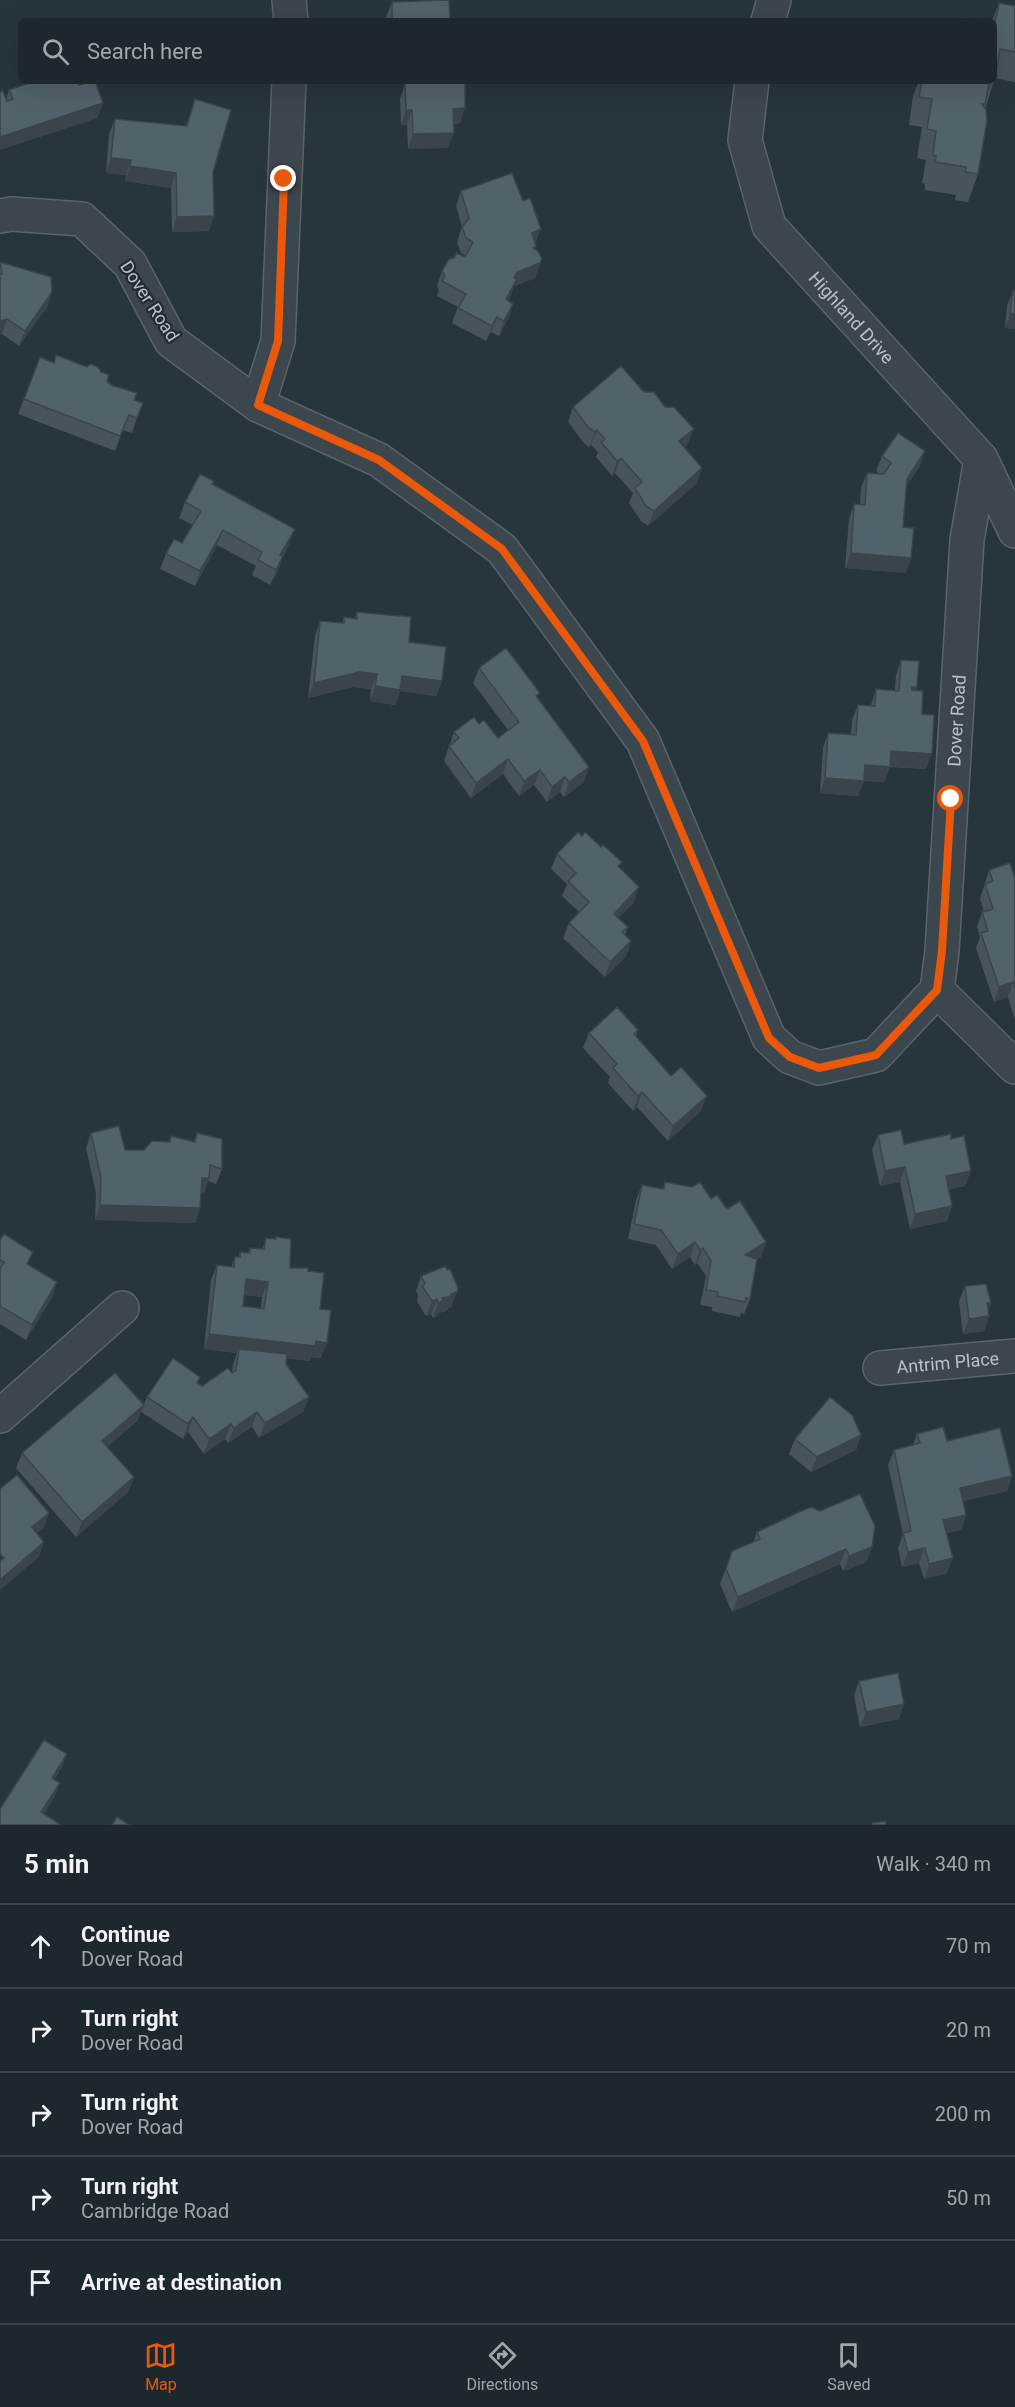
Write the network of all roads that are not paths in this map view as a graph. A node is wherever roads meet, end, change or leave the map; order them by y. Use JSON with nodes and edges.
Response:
{"nodes":[{"id":1,"x":289,"y":0,"type":"edge"},
{"id":2,"x":774,"y":0,"type":"edge"},
{"id":3,"x":291,"y":18,"type":"edge"},
{"id":4,"x":769,"y":18,"type":"edge"},
{"id":5,"x":289,"y":84,"type":"edge"},
{"id":6,"x":752,"y":84,"type":"edge"},
{"id":7,"x":0,"y":216,"type":"edge"},
{"id":8,"x":258,"y":405,"type":"junction"},
{"id":9,"x":981,"y":459,"type":"junction"},
{"id":10,"x":1015,"y":531,"type":"edge"},
{"id":11,"x":937,"y":990,"type":"junction"},
{"id":12,"x":1015,"y":1067,"type":"edge"},
{"id":13,"x":122,"y":1308,"type":"dead end"},
{"id":14,"x":1015,"y":1356,"type":"edge"},
{"id":15,"x":880,"y":1368,"type":"dead end"},
{"id":16,"x":0,"y":1416,"type":"edge"}],
"edges":[{"from":1,"to":3,"type":"street"},
{"from":2,"to":4,"type":"street"},
{"from":5,"to":8,"type":"street"},
{"from":6,"to":9,"type":"street","name":"Highland Drive"},
{"from":7,"to":8,"type":"street","name":"Dover Road"},
{"from":8,"to":11,"type":"street","name":"Dover Road"},
{"from":9,"to":10,"type":"street","name":"Highland Drive"},
{"from":9,"to":11,"type":"street","name":"Dover Road"},
{"from":11,"to":12,"type":"street"},
{"from":13,"to":16,"type":"street"},
{"from":14,"to":15,"type":"street","name":"Antrim Place"}]}
